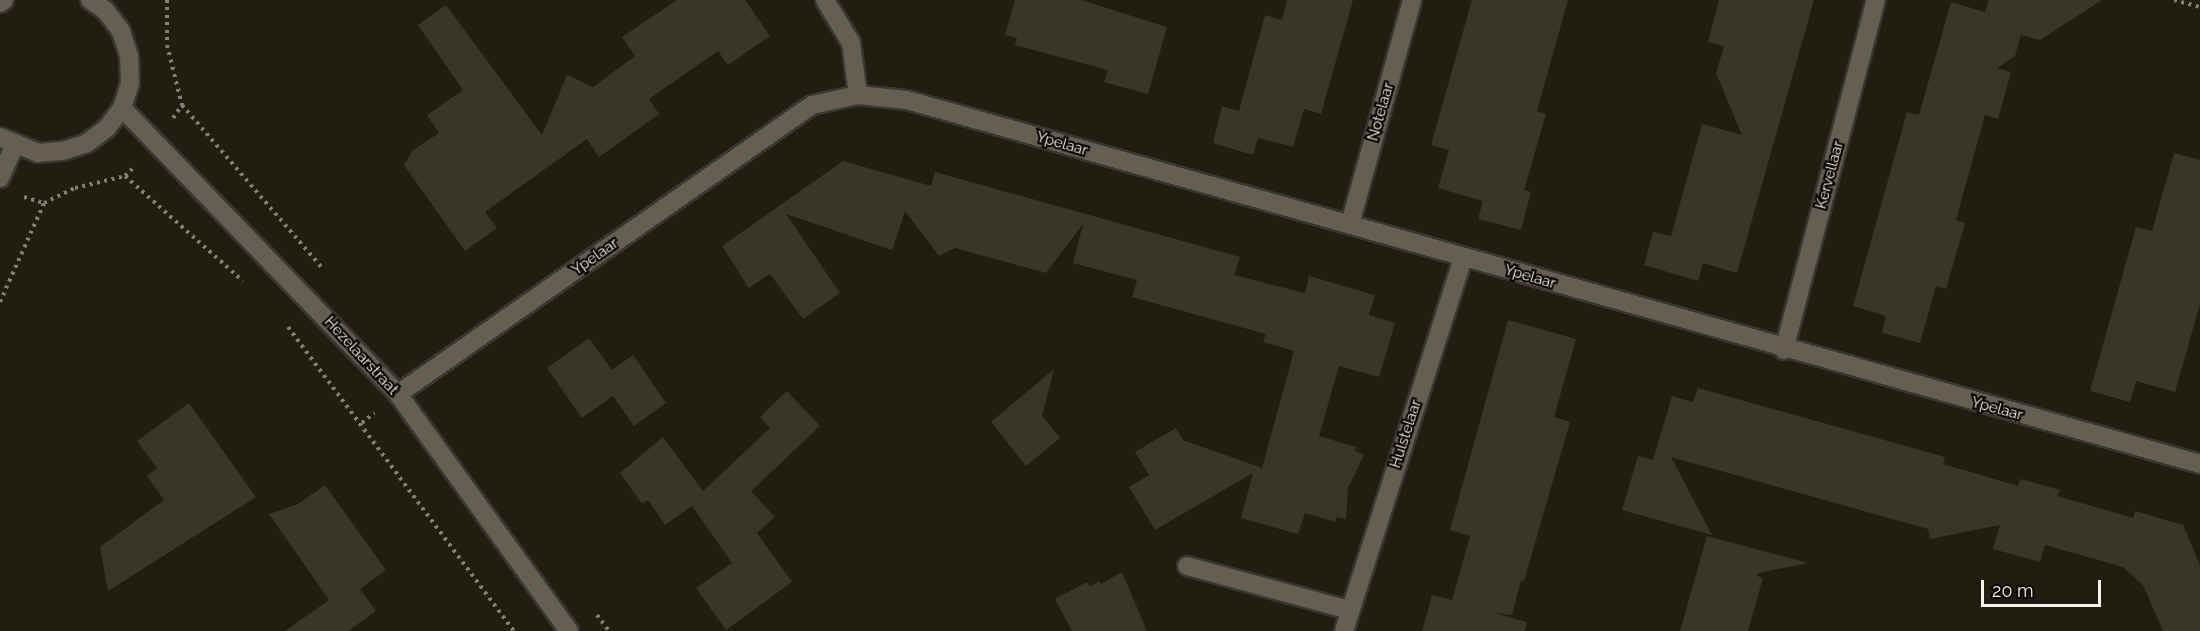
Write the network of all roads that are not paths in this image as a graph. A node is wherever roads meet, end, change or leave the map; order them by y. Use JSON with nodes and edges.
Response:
{"nodes":[{"id":1,"x":4,"y":0,"type":"edge"},
{"id":2,"x":90,"y":0,"type":"edge"},
{"id":3,"x":825,"y":0,"type":"edge"},
{"id":4,"x":1412,"y":0,"type":"edge"},
{"id":5,"x":1876,"y":0,"type":"edge"},
{"id":6,"x":0,"y":3,"type":"edge"},
{"id":7,"x":858,"y":95,"type":"junction"},
{"id":8,"x":122,"y":108,"type":"junction"},
{"id":9,"x":7,"y":141,"type":"edge"},
{"id":10,"x":0,"y":178,"type":"edge"},
{"id":11,"x":1350,"y":224,"type":"junction"},
{"id":12,"x":1463,"y":257,"type":"junction"},
{"id":13,"x":1784,"y":350,"type":"junction"},
{"id":14,"x":398,"y":394,"type":"junction"},
{"id":15,"x":2200,"y":464,"type":"edge"},
{"id":16,"x":1187,"y":566,"type":"dead end"},
{"id":17,"x":1349,"y":610,"type":"junction"},
{"id":18,"x":569,"y":631,"type":"edge"},
{"id":19,"x":1344,"y":631,"type":"edge"}],
"edges":[{"from":1,"to":6,"type":"street"},
{"from":2,"to":8,"type":"street"},
{"from":3,"to":7,"type":"street"},
{"from":4,"to":11,"type":"street","name":"Notelaar"},
{"from":5,"to":13,"type":"street","name":"Kervellaar"},
{"from":7,"to":11,"type":"street","name":"Ypelaar"},
{"from":7,"to":14,"type":"street","name":"Ypelaar"},
{"from":8,"to":9,"type":"street"},
{"from":8,"to":14,"type":"street","name":"Hezelaarstraat"},
{"from":9,"to":10,"type":"street"},
{"from":11,"to":12,"type":"street","name":"Ypelaar"},
{"from":12,"to":13,"type":"street","name":"Ypelaar"},
{"from":12,"to":17,"type":"street","name":"Hulstelaar"},
{"from":13,"to":15,"type":"street","name":"Ypelaar"},
{"from":14,"to":18,"type":"street","name":"Hezelaarstraat"},
{"from":16,"to":17,"type":"street"},
{"from":17,"to":19,"type":"street","name":"Hulstelaar"}]}
